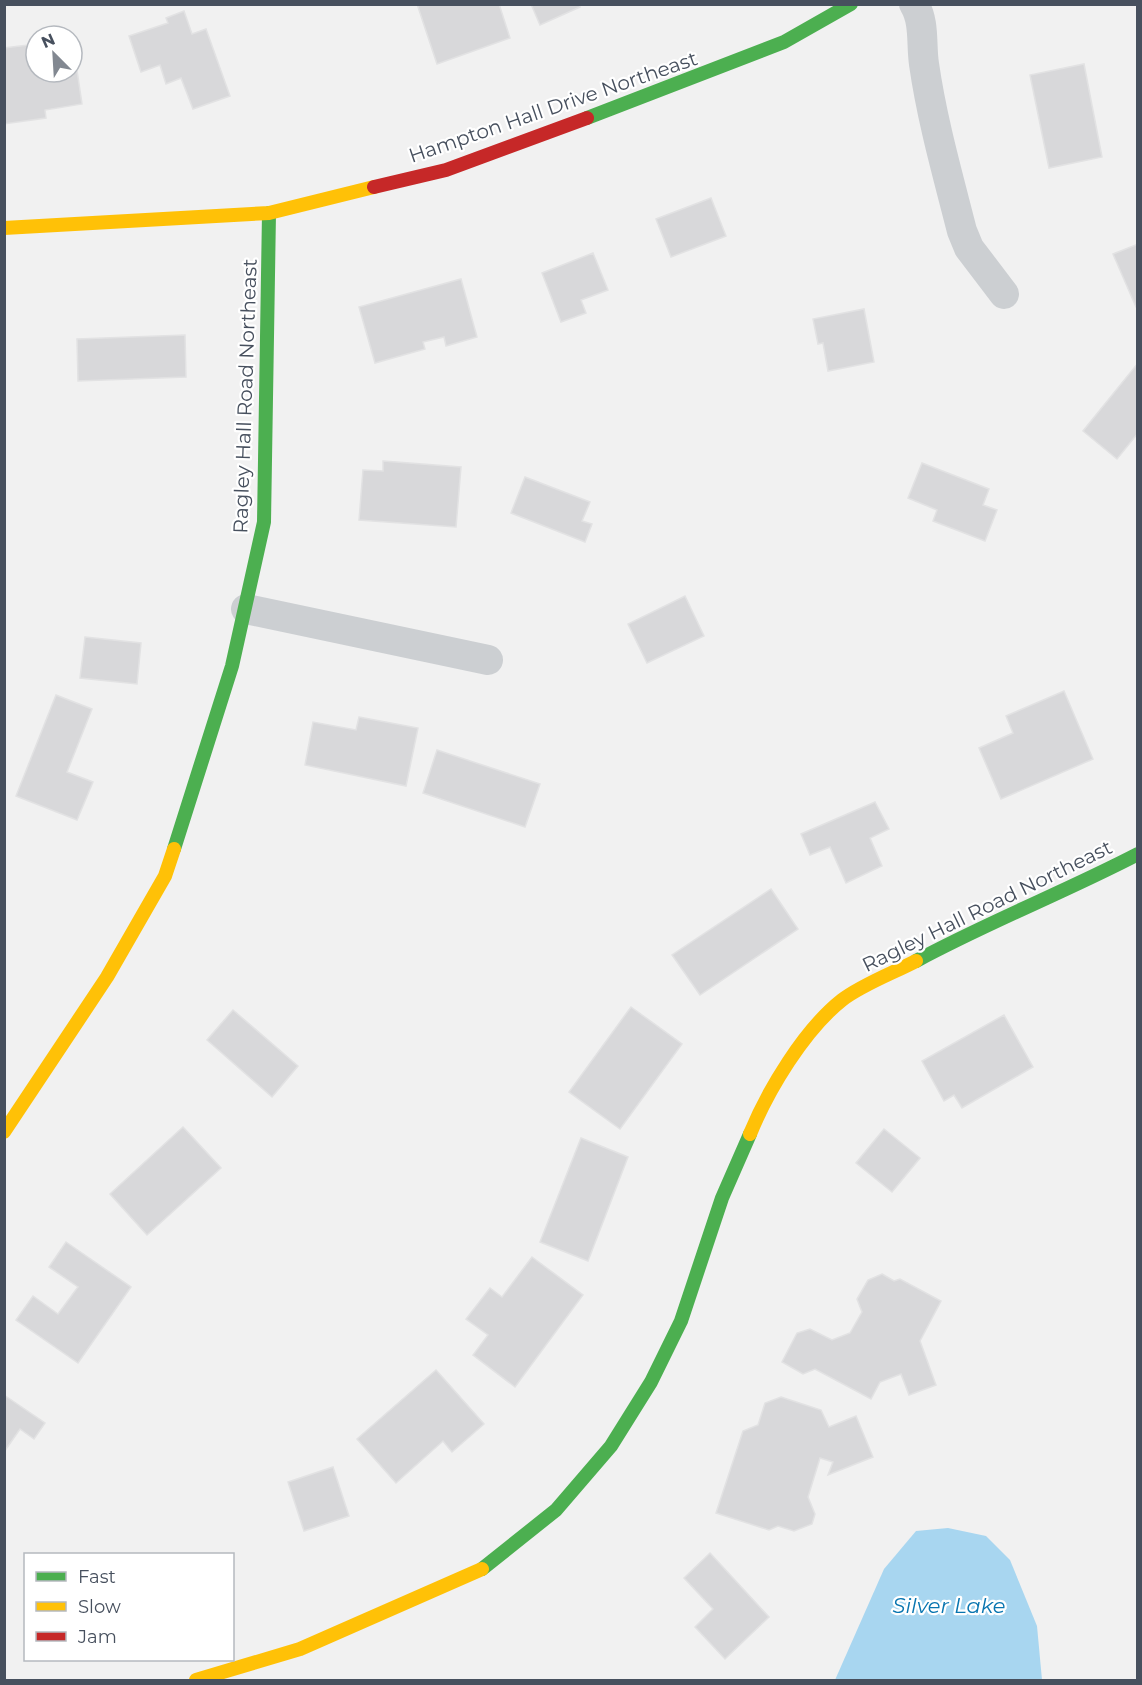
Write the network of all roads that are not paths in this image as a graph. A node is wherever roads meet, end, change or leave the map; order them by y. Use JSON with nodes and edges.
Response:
{"nodes":[{"id":1,"x":851,"y":4,"type":"edge"},
{"id":2,"x":914,"y":4,"type":"edge"},
{"id":3,"x":269,"y":213,"type":"junction"},
{"id":4,"x":4,"y":228,"type":"edge"},
{"id":5,"x":1004,"y":294,"type":"dead end"},
{"id":6,"x":246,"y":609,"type":"junction"},
{"id":7,"x":488,"y":660,"type":"dead end"},
{"id":8,"x":1137,"y":854,"type":"edge"},
{"id":9,"x":4,"y":1132,"type":"edge"},
{"id":10,"x":196,"y":1680,"type":"edge"}],
"edges":[{"from":1,"to":3,"type":"street","name":"Hampton Hall Drive Northeast"},
{"from":2,"to":5,"type":"street"},
{"from":3,"to":4,"type":"street","name":"Hampton Hall Drive Northeast"},
{"from":3,"to":6,"type":"street","name":"Ragley Hall Road Northeast"},
{"from":6,"to":7,"type":"street"},
{"from":6,"to":9,"type":"street","name":"Ragley Hall Road Northeast"},
{"from":8,"to":10,"type":"street","name":"Ragley Hall Road Northeast"}]}
